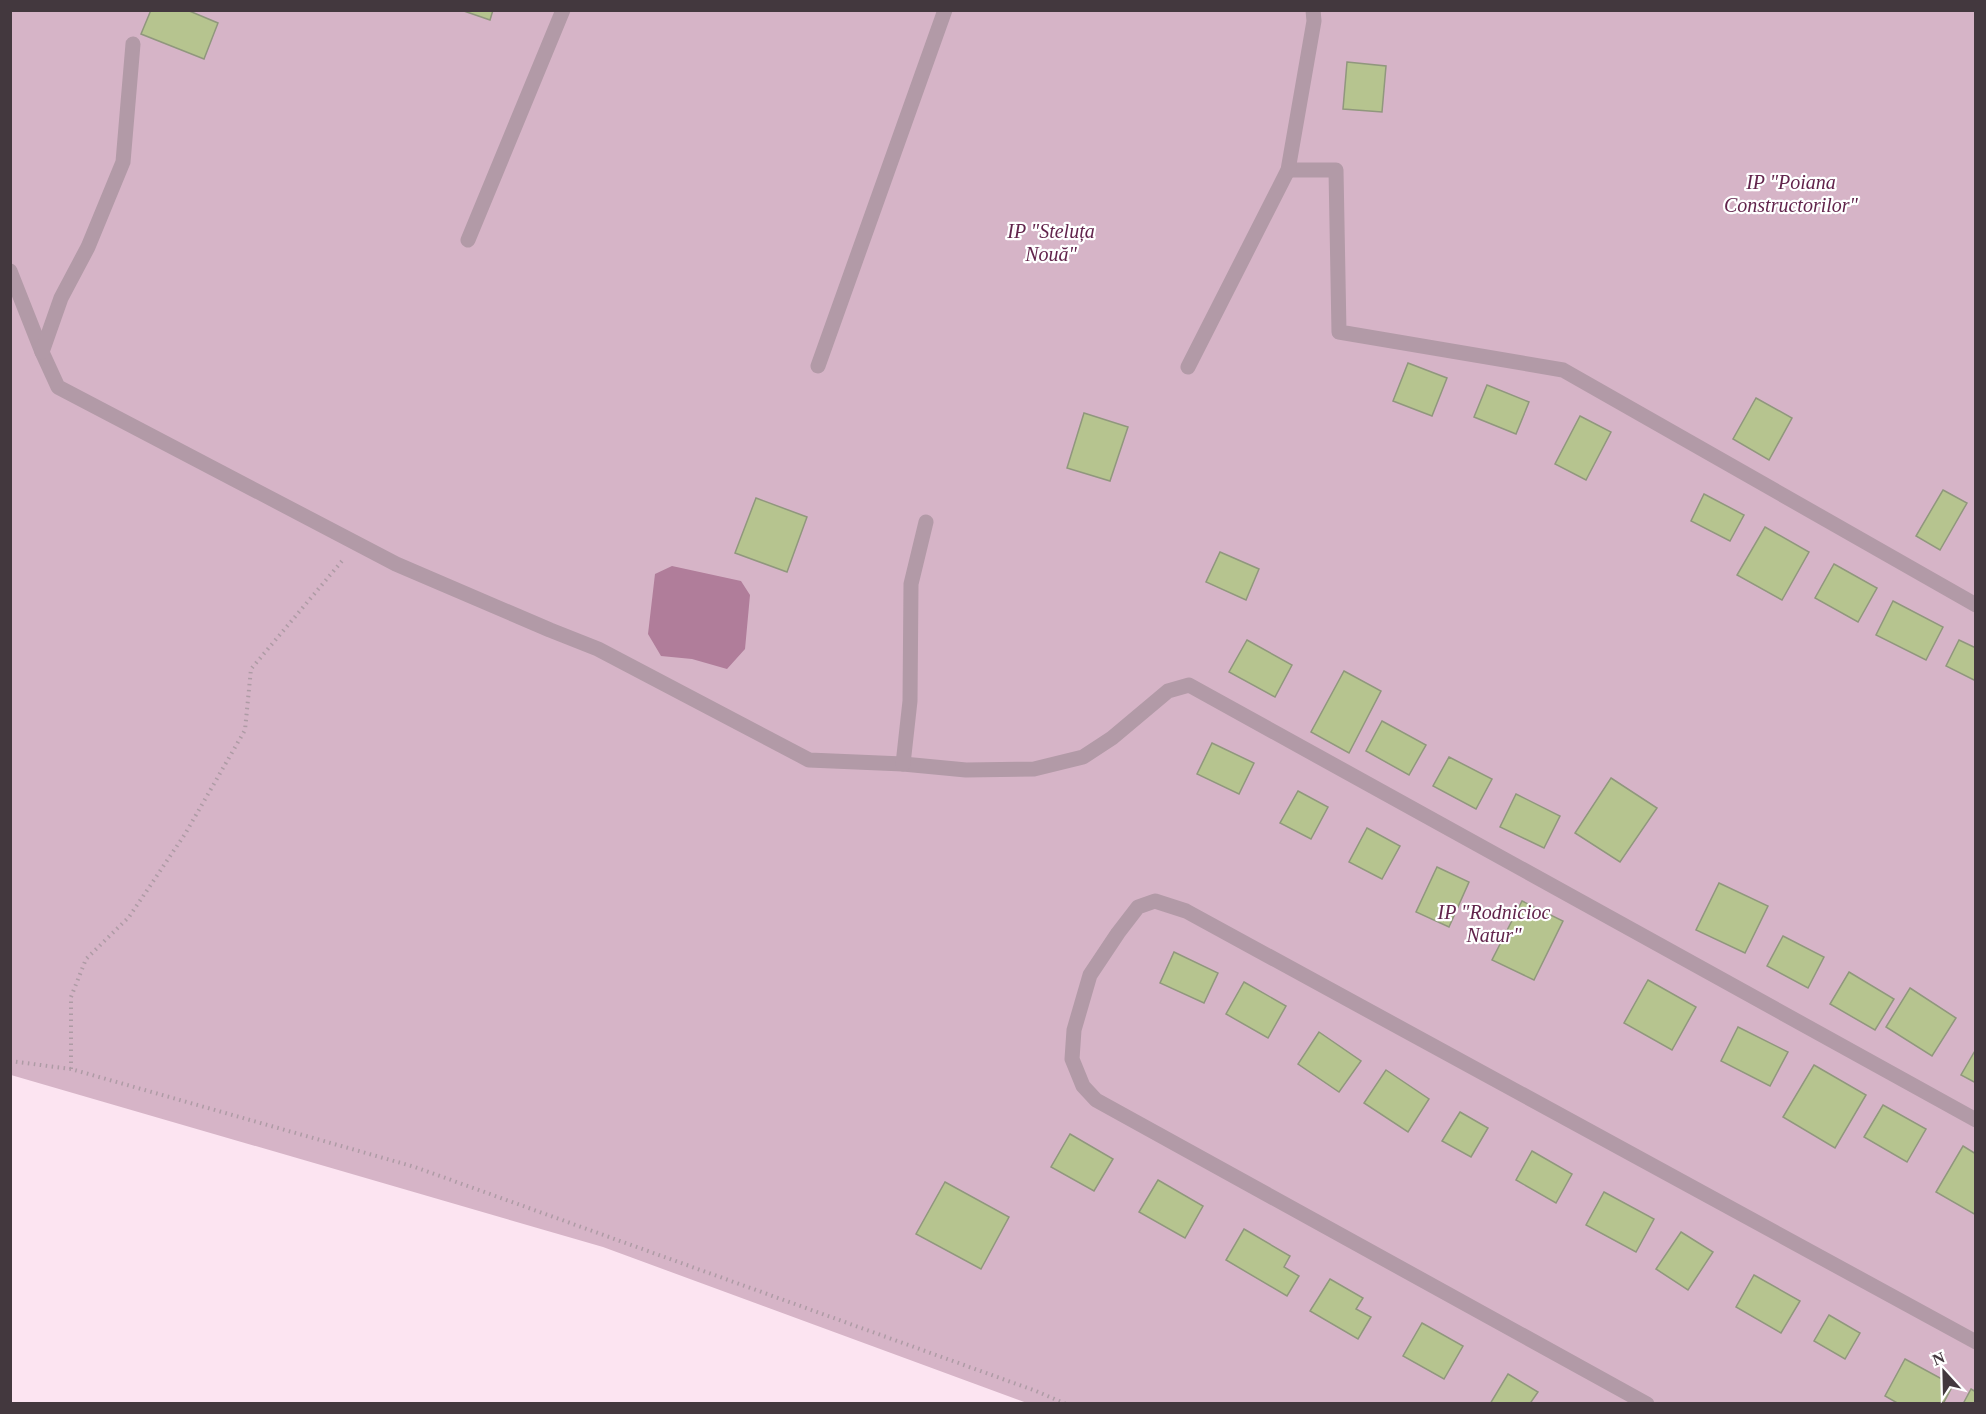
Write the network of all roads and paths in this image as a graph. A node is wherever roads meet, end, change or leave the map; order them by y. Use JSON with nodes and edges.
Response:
{"nodes":[{"id":1,"x":562,"y":10,"type":"edge"},
{"id":2,"x":945,"y":10,"type":"edge"},
{"id":3,"x":1313,"y":10,"type":"edge"},
{"id":4,"x":133,"y":44,"type":"dead end"},
{"id":5,"x":1288,"y":170,"type":"junction"},
{"id":6,"x":468,"y":240,"type":"dead end"},
{"id":7,"x":10,"y":271,"type":"edge"},
{"id":8,"x":42,"y":352,"type":"junction"},
{"id":9,"x":818,"y":366,"type":"dead end"},
{"id":10,"x":1188,"y":367,"type":"dead end"},
{"id":11,"x":926,"y":522,"type":"dead end"},
{"id":12,"x":358,"y":543,"type":"junction"},
{"id":13,"x":1976,"y":604,"type":"edge"},
{"id":14,"x":903,"y":764,"type":"junction"},
{"id":15,"x":10,"y":1060,"type":"edge"},
{"id":16,"x":71,"y":1069,"type":"junction"},
{"id":17,"x":1976,"y":1120,"type":"edge"},
{"id":18,"x":1976,"y":1342,"type":"edge"},
{"id":19,"x":1066,"y":1404,"type":"edge"},
{"id":20,"x":1647,"y":1404,"type":"edge"}],
"edges":[{"from":1,"to":6,"type":"street"},
{"from":2,"to":9,"type":"street"},
{"from":3,"to":5,"type":"street"},
{"from":4,"to":8,"type":"street"},
{"from":5,"to":10,"type":"street"},
{"from":5,"to":13,"type":"street"},
{"from":7,"to":8,"type":"street"},
{"from":8,"to":12,"type":"street"},
{"from":11,"to":14,"type":"street"},
{"from":12,"to":14,"type":"street"},
{"from":12,"to":16,"type":"path"},
{"from":14,"to":17,"type":"street"},
{"from":15,"to":16,"type":"path"},
{"from":16,"to":19,"type":"path"},
{"from":18,"to":20,"type":"street"}]}
